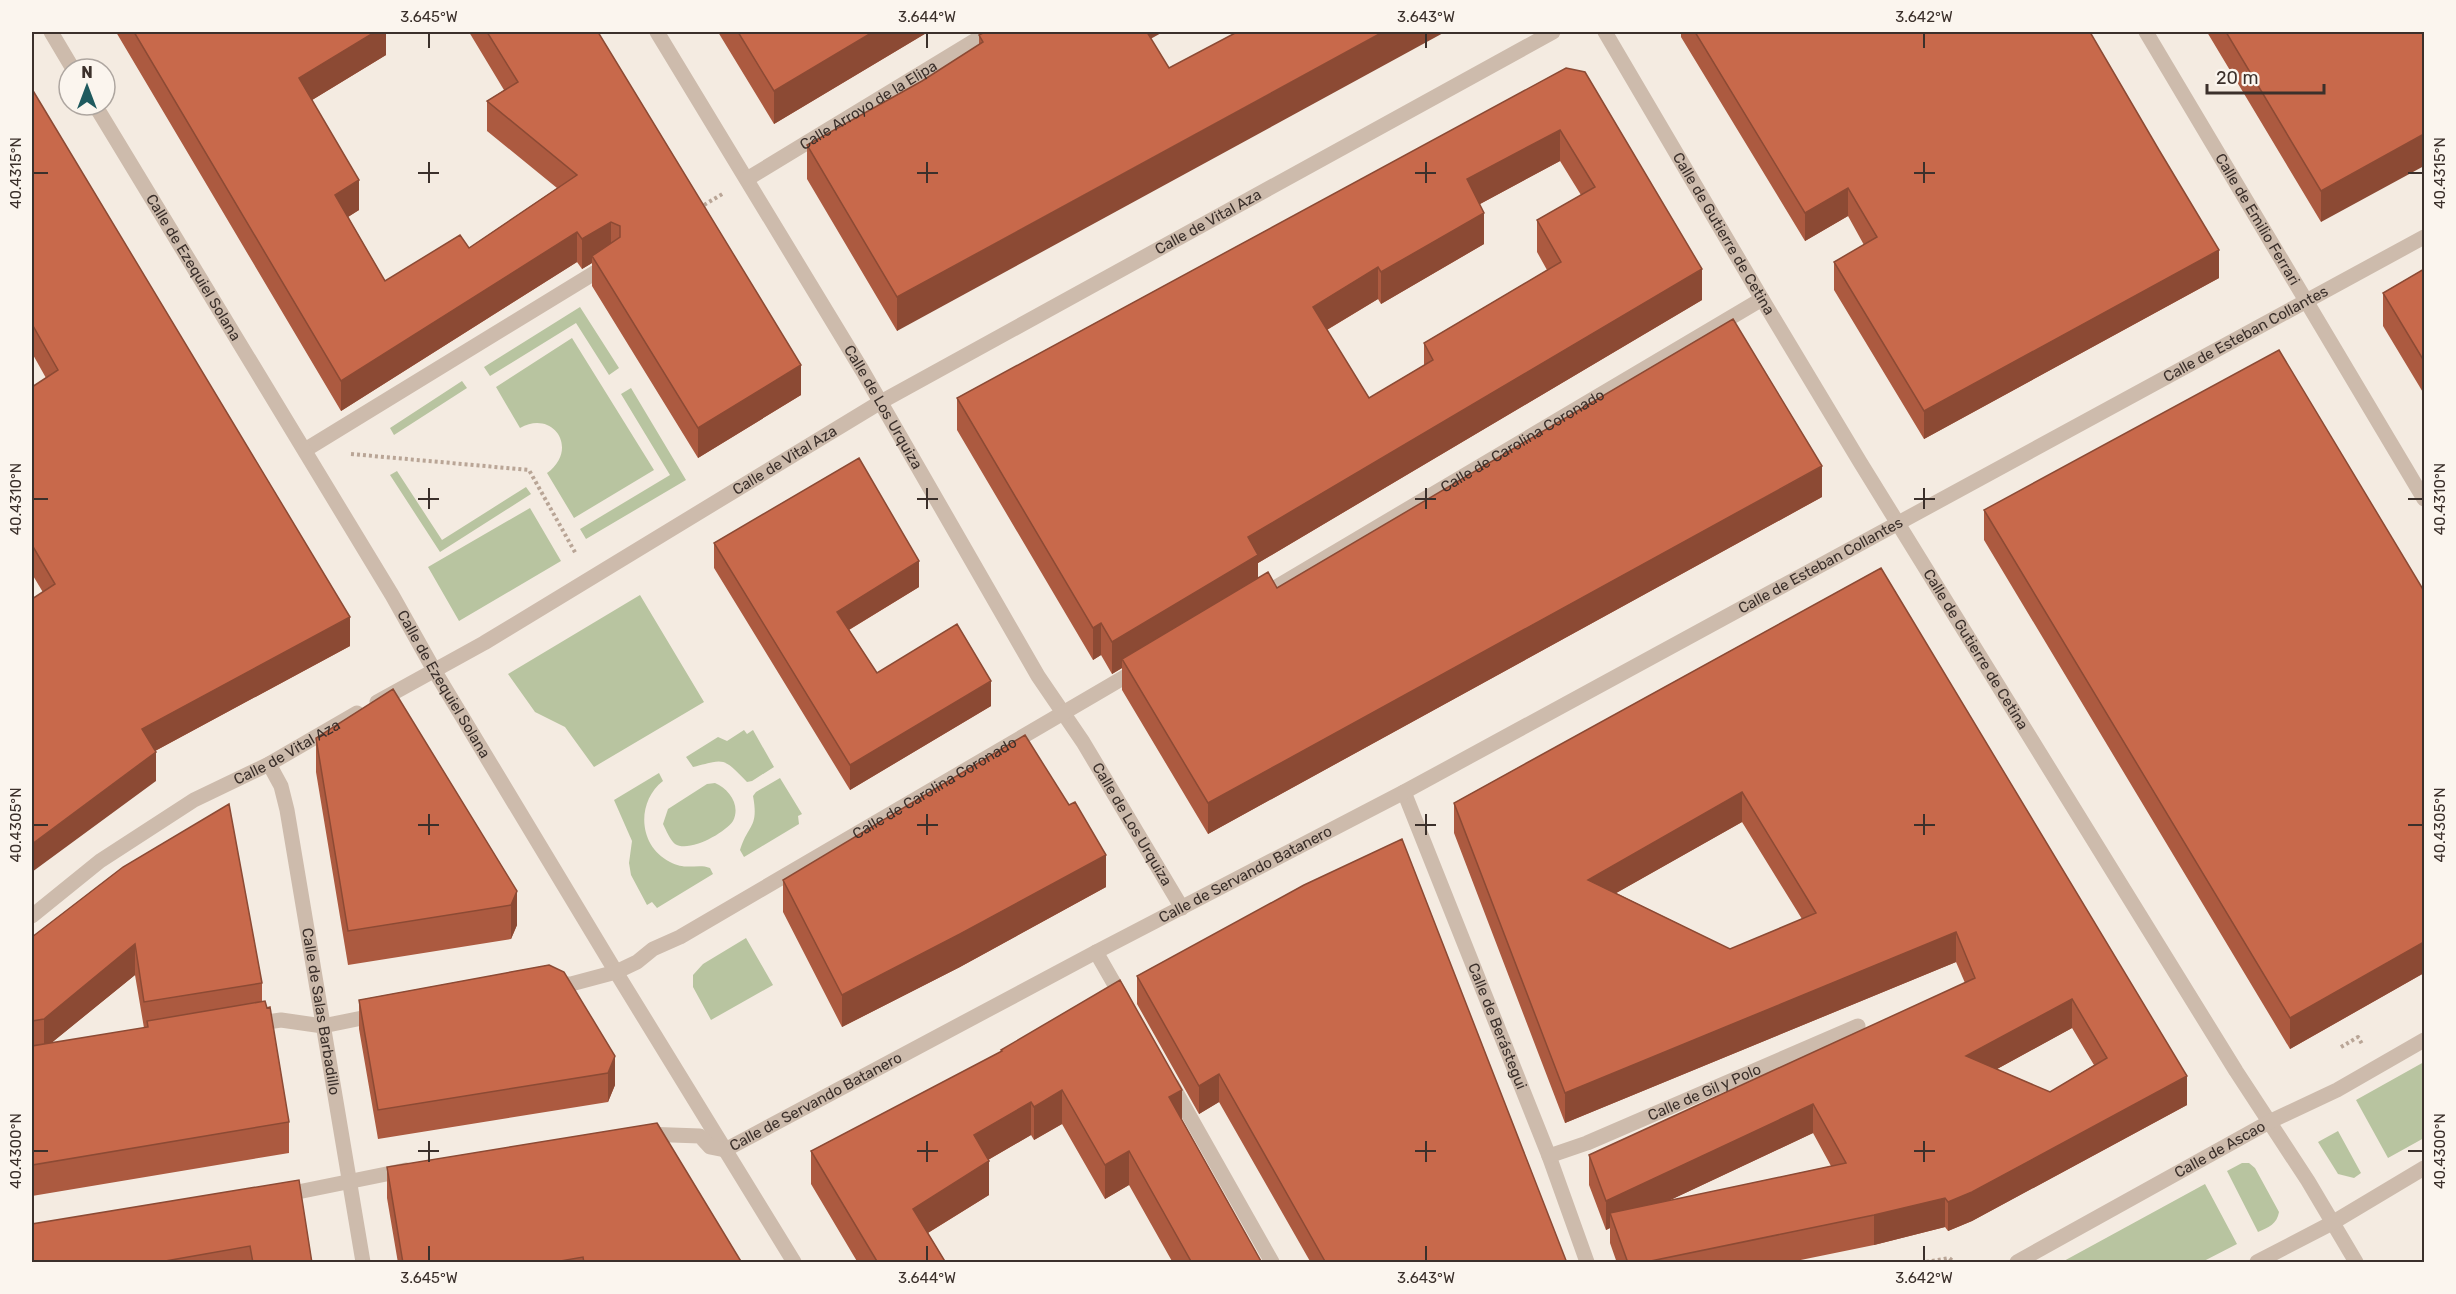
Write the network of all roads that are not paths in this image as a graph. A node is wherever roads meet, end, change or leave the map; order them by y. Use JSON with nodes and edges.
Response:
{"nodes":[{"id":1,"x":51,"y":32,"type":"edge"},
{"id":2,"x":657,"y":32,"type":"edge"},
{"id":3,"x":989,"y":32,"type":"edge"},
{"id":4,"x":1553,"y":32,"type":"edge"},
{"id":5,"x":1605,"y":32,"type":"edge"},
{"id":6,"x":2146,"y":32,"type":"edge"},
{"id":7,"x":66,"y":57,"type":"edge"},
{"id":8,"x":102,"y":117,"type":"edge"},
{"id":9,"x":747,"y":179,"type":"junction"},
{"id":10,"x":2424,"y":237,"type":"edge"},
{"id":11,"x":612,"y":262,"type":"edge"},
{"id":12,"x":1762,"y":299,"type":"junction"},
{"id":13,"x":2306,"y":302,"type":"junction"},
{"id":14,"x":879,"y":403,"type":"junction"},
{"id":15,"x":305,"y":450,"type":"junction"},
{"id":16,"x":2424,"y":499,"type":"edge"},
{"id":17,"x":1899,"y":523,"type":"junction"},
{"id":18,"x":1248,"y":604,"type":"edge"},
{"id":19,"x":1155,"y":659,"type":"edge"},
{"id":20,"x":434,"y":670,"type":"junction"},
{"id":21,"x":1063,"y":714,"type":"junction"},
{"id":22,"x":269,"y":764,"type":"junction"},
{"id":23,"x":1404,"y":792,"type":"junction"},
{"id":24,"x":1182,"y":908,"type":"junction"},
{"id":25,"x":32,"y":916,"type":"edge"},
{"id":26,"x":1096,"y":952,"type":"junction"},
{"id":27,"x":616,"y":972,"type":"junction"},
{"id":28,"x":537,"y":986,"type":"edge"},
{"id":29,"x":387,"y":1013,"type":"edge"},
{"id":30,"x":1132,"y":1014,"type":"edge"},
{"id":31,"x":323,"y":1026,"type":"junction"},
{"id":32,"x":1858,"y":1026,"type":"dead end"},
{"id":33,"x":234,"y":1028,"type":"edge"},
{"id":34,"x":2424,"y":1040,"type":"edge"},
{"id":35,"x":1167,"y":1076,"type":"edge"},
{"id":36,"x":2271,"y":1121,"type":"junction"},
{"id":37,"x":628,"y":1136,"type":"edge"},
{"id":38,"x":725,"y":1150,"type":"junction"},
{"id":39,"x":1549,"y":1156,"type":"junction"},
{"id":40,"x":422,"y":1168,"type":"edge"},
{"id":41,"x":2424,"y":1168,"type":"edge"},
{"id":42,"x":350,"y":1181,"type":"junction"},
{"id":43,"x":271,"y":1197,"type":"edge"},
{"id":44,"x":2332,"y":1223,"type":"junction"},
{"id":45,"x":363,"y":1263,"type":"edge"},
{"id":46,"x":794,"y":1263,"type":"edge"},
{"id":47,"x":1272,"y":1263,"type":"edge"},
{"id":48,"x":1587,"y":1263,"type":"edge"},
{"id":49,"x":2017,"y":1263,"type":"edge"},
{"id":50,"x":2257,"y":1263,"type":"edge"},
{"id":51,"x":2356,"y":1263,"type":"edge"}],
"edges":[{"from":1,"to":7,"type":"street"},
{"from":2,"to":9,"type":"street","name":"Calle de Los Urquiza"},
{"from":3,"to":9,"type":"street","name":"Calle Arroyo de la Elipa"},
{"from":4,"to":14,"type":"street","name":"Calle de Vital Aza"},
{"from":5,"to":12,"type":"street","name":"Calle de Gutierre de Cetina"},
{"from":6,"to":13,"type":"street","name":"Calle de Emilio Ferrari"},
{"from":8,"to":15,"type":"street","name":"Calle de Ezequiel Solana"},
{"from":9,"to":14,"type":"street","name":"Calle de Los Urquiza"},
{"from":10,"to":13,"type":"street","name":"Calle de Esteban Collantes"},
{"from":11,"to":15,"type":"street"},
{"from":12,"to":17,"type":"street","name":"Calle de Gutierre de Cetina"},
{"from":12,"to":18,"type":"street","name":"Calle de Carolina Coronado"},
{"from":13,"to":16,"type":"street","name":"Calle de Emilio Ferrari"},
{"from":13,"to":17,"type":"street","name":"Calle de Esteban Collantes"},
{"from":14,"to":20,"type":"street","name":"Calle de Vital Aza"},
{"from":14,"to":21,"type":"street","name":"Calle de Los Urquiza"},
{"from":15,"to":20,"type":"street","name":"Calle de Ezequiel Solana"},
{"from":17,"to":23,"type":"street","name":"Calle de Esteban Collantes"},
{"from":17,"to":36,"type":"street","name":"Calle de Gutierre de Cetina"},
{"from":19,"to":21,"type":"street","name":"Calle de Carolina Coronado"},
{"from":20,"to":22,"type":"street","name":"Calle de Vital Aza"},
{"from":20,"to":27,"type":"street","name":"Calle de Ezequiel Solana"},
{"from":21,"to":24,"type":"street","name":"Calle de Los Urquiza"},
{"from":21,"to":27,"type":"street","name":"Calle de Carolina Coronado"},
{"from":22,"to":25,"type":"street","name":"Calle de Vital Aza"},
{"from":22,"to":31,"type":"street","name":"Calle de Salas Barbadillo"},
{"from":23,"to":24,"type":"street","name":"Calle de Servando Batanero"},
{"from":23,"to":39,"type":"street","name":"Calle de Berástegui"},
{"from":24,"to":26,"type":"street","name":"Calle de Servando Batanero"},
{"from":26,"to":30,"type":"street"},
{"from":26,"to":38,"type":"street","name":"Calle de Servando Batanero"},
{"from":27,"to":28,"type":"street","name":"Calle de Carolina Coronado"},
{"from":27,"to":38,"type":"street","name":"Calle de Ezequiel Solana"},
{"from":29,"to":31,"type":"street"},
{"from":31,"to":33,"type":"street"},
{"from":31,"to":42,"type":"street","name":"Calle de Salas Barbadillo"},
{"from":32,"to":39,"type":"street","name":"Calle de Gil y Polo"},
{"from":34,"to":36,"type":"street","name":"Calle de Ascao"},
{"from":35,"to":47,"type":"street"},
{"from":36,"to":44,"type":"street","name":"Calle de Gutierre de Cetina"},
{"from":36,"to":49,"type":"street","name":"Calle de Ascao"},
{"from":37,"to":38,"type":"street","name":"Calle de Servando Batanero"},
{"from":38,"to":46,"type":"street","name":"Calle de Ezequiel Solana"},
{"from":39,"to":48,"type":"street","name":"Calle de Berástegui"},
{"from":40,"to":42,"type":"street"},
{"from":41,"to":44,"type":"street"},
{"from":42,"to":43,"type":"street"},
{"from":42,"to":45,"type":"street","name":"Calle de Salas Barbadillo"},
{"from":44,"to":50,"type":"street"},
{"from":44,"to":51,"type":"street","name":"Calle de Gutierre de Cetina"}]}
